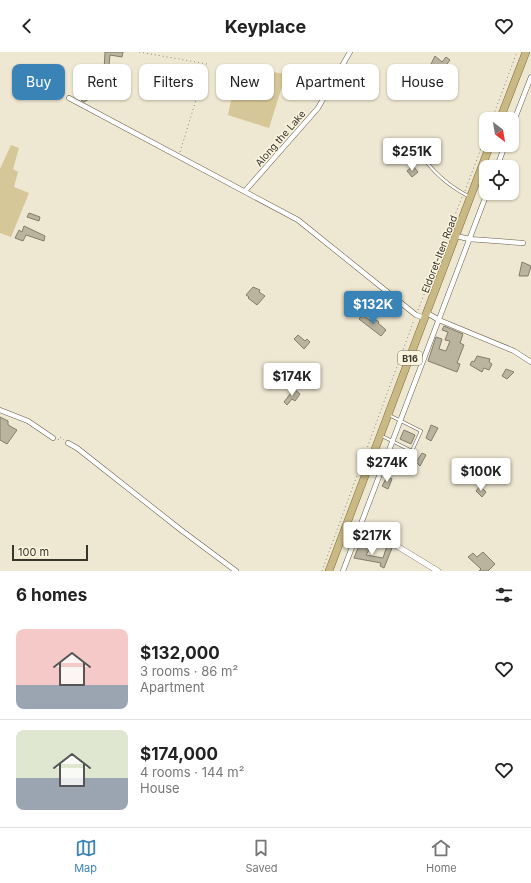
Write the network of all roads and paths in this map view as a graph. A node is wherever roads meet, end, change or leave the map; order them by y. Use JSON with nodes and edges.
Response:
{"nodes":[{"id":1,"x":139,"y":52,"type":"edge"},
{"id":2,"x":350,"y":52,"type":"edge"},
{"id":3,"x":517,"y":52,"type":"edge"},
{"id":4,"x":526,"y":52,"type":"edge"},
{"id":5,"x":531,"y":77,"type":"edge"},
{"id":6,"x":69,"y":98,"type":"dead end"},
{"id":7,"x":495,"y":112,"type":"edge"},
{"id":8,"x":503,"y":112,"type":"edge"},
{"id":9,"x":517,"y":112,"type":"edge"},
{"id":10,"x":424,"y":143,"type":"dead end"},
{"id":11,"x":480,"y":152,"type":"edge"},
{"id":12,"x":487,"y":152,"type":"edge"},
{"id":13,"x":178,"y":155,"type":"junction"},
{"id":14,"x":245,"y":191,"type":"junction"},
{"id":15,"x":467,"y":196,"type":"junction"},
{"id":16,"x":484,"y":200,"type":"edge"},
{"id":17,"x":456,"y":236,"type":"junction"},
{"id":18,"x":469,"y":240,"type":"junction"},
{"id":19,"x":523,"y":243,"type":"dead end"},
{"id":20,"x":416,"y":314,"type":"junction"},
{"id":21,"x":426,"y":316,"type":"junction"},
{"id":22,"x":439,"y":320,"type":"junction"},
{"id":23,"x":531,"y":362,"type":"edge"},
{"id":24,"x":0,"y":410,"type":"edge"},
{"id":25,"x":388,"y":415,"type":"junction"},
{"id":26,"x":400,"y":422,"type":"junction"},
{"id":27,"x":380,"y":435,"type":"junction"},
{"id":28,"x":53,"y":438,"type":"joint"},
{"id":29,"x":392,"y":442,"type":"junction"},
{"id":30,"x":68,"y":443,"type":"joint"},
{"id":31,"x":346,"y":524,"type":"junction"},
{"id":32,"x":358,"y":530,"type":"junction"},
{"id":33,"x":236,"y":571,"type":"edge"},
{"id":34,"x":322,"y":571,"type":"edge"},
{"id":35,"x":328,"y":571,"type":"edge"},
{"id":36,"x":343,"y":571,"type":"edge"},
{"id":37,"x":438,"y":571,"type":"edge"}],
"edges":[{"from":1,"to":13,"type":"path"},
{"from":2,"to":14,"type":"street","name":"Along the Lake"},
{"from":3,"to":7,"type":"path"},
{"from":4,"to":8,"type":"main road"},
{"from":5,"to":9,"type":"street"},
{"from":6,"to":13,"type":"street"},
{"from":10,"to":15,"type":"lane"},
{"from":11,"to":15,"type":"path"},
{"from":12,"to":15,"type":"main road","name":"Eldoret-Iten Road","number":"B16"},
{"from":13,"to":14,"type":"street"},
{"from":14,"to":20,"type":"street"},
{"from":15,"to":17,"type":"main road","name":"Eldoret-Iten Road","number":"B16"},
{"from":15,"to":20,"type":"path"},
{"from":16,"to":18,"type":"street"},
{"from":17,"to":18,"type":"street"},
{"from":17,"to":21,"type":"main road","name":"Eldoret-Iten Road","number":"B16"},
{"from":18,"to":19,"type":"street"},
{"from":18,"to":22,"type":"street"},
{"from":20,"to":21,"type":"street"},
{"from":20,"to":34,"type":"path"},
{"from":21,"to":22,"type":"street"},
{"from":21,"to":25,"type":"main road","name":"Eldoret-Iten Road","number":"B16"},
{"from":22,"to":23,"type":"street"},
{"from":22,"to":26,"type":"street"},
{"from":24,"to":28,"type":"street"},
{"from":25,"to":26,"type":"lane"},
{"from":25,"to":27,"type":"main road","name":"Eldoret-Iten Road","number":"B16"},
{"from":26,"to":29,"type":"street"},
{"from":26,"to":29,"type":"lane"},
{"from":27,"to":29,"type":"lane"},
{"from":27,"to":31,"type":"main road","name":"Eldoret-Iten Road","number":"B16"},
{"from":28,"to":30,"type":"path"},
{"from":29,"to":32,"type":"street"},
{"from":30,"to":33,"type":"street"},
{"from":31,"to":32,"type":"street"},
{"from":31,"to":35,"type":"main road","name":"Eldoret-Iten Road","number":"B16"},
{"from":32,"to":36,"type":"street"},
{"from":32,"to":37,"type":"street"}]}
